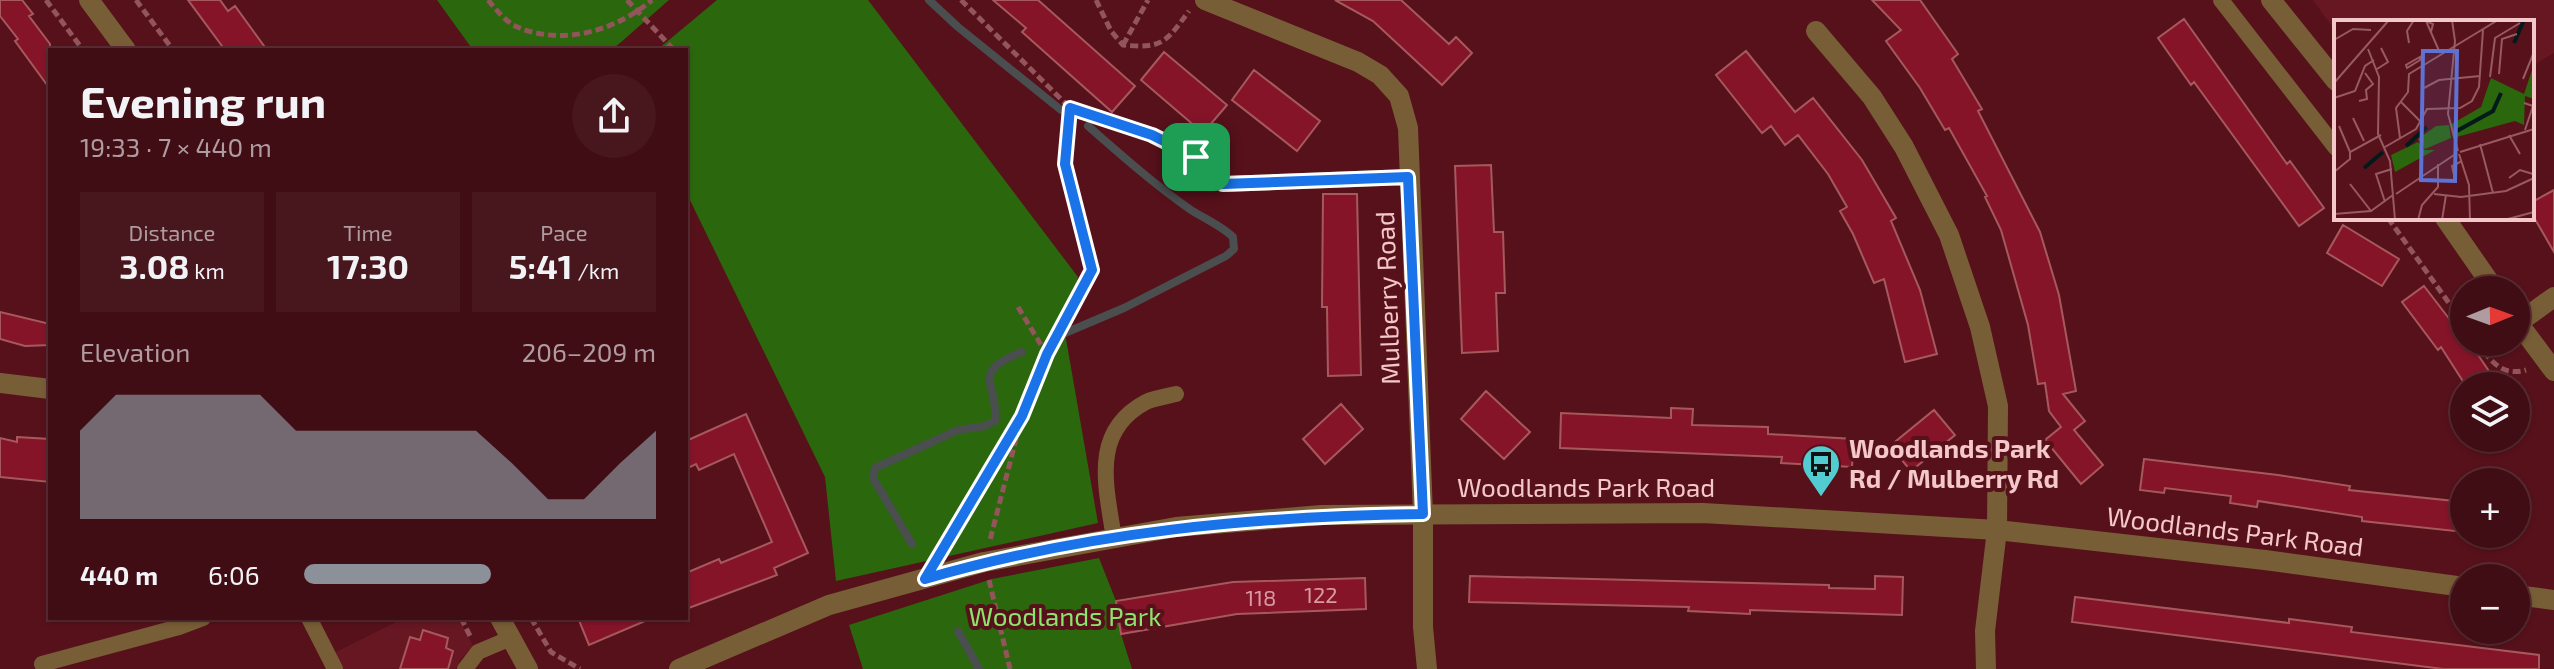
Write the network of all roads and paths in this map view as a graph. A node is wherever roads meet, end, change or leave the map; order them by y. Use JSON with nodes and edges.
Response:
{"nodes":[{"id":1,"x":46,"y":0,"type":"edge"},
{"id":2,"x":89,"y":0,"type":"edge"},
{"id":3,"x":136,"y":0,"type":"edge"},
{"id":4,"x":488,"y":0,"type":"edge"},
{"id":5,"x":627,"y":0,"type":"edge"},
{"id":6,"x":652,"y":0,"type":"edge"},
{"id":7,"x":961,"y":0,"type":"edge"},
{"id":8,"x":1096,"y":0,"type":"edge"},
{"id":9,"x":1148,"y":0,"type":"edge"},
{"id":10,"x":1197,"y":0,"type":"edge"},
{"id":11,"x":1205,"y":0,"type":"edge"},
{"id":12,"x":2221,"y":0,"type":"edge"},
{"id":13,"x":2271,"y":0,"type":"edge"},
{"id":14,"x":638,"y":12,"type":"junction"},
{"id":15,"x":1816,"y":31,"type":"dead end"},
{"id":16,"x":1123,"y":45,"type":"junction"},
{"id":17,"x":82,"y":48,"type":"edge"},
{"id":18,"x":125,"y":48,"type":"edge"},
{"id":19,"x":172,"y":48,"type":"edge"},
{"id":20,"x":672,"y":48,"type":"edge"},
{"id":21,"x":2334,"y":79,"type":"edge"},
{"id":22,"x":1070,"y":108,"type":"junction"},
{"id":23,"x":1152,"y":135,"type":"joint"},
{"id":24,"x":2334,"y":145,"type":"edge"},
{"id":25,"x":1408,"y":177,"type":"junction"},
{"id":26,"x":2389,"y":220,"type":"edge"},
{"id":27,"x":2446,"y":220,"type":"edge"},
{"id":28,"x":2485,"y":276,"type":"edge"},
{"id":29,"x":2554,"y":297,"type":"edge"},
{"id":30,"x":2450,"y":304,"type":"edge"},
{"id":31,"x":1018,"y":307,"type":"dead end"},
{"id":32,"x":2530,"y":313,"type":"edge"},
{"id":33,"x":2530,"y":339,"type":"edge"},
{"id":34,"x":1047,"y":354,"type":"junction"},
{"id":35,"x":2487,"y":356,"type":"edge"},
{"id":36,"x":2551,"y":368,"type":"edge"},
{"id":37,"x":0,"y":383,"type":"edge"},
{"id":38,"x":48,"y":389,"type":"edge"},
{"id":39,"x":1176,"y":394,"type":"dead end"},
{"id":40,"x":1022,"y":416,"type":"junction"},
{"id":41,"x":1423,"y":514,"type":"junction"},
{"id":42,"x":1997,"y":530,"type":"junction"},
{"id":43,"x":1114,"y":539,"type":"junction"},
{"id":44,"x":984,"y":562,"type":"junction"},
{"id":45,"x":925,"y":579,"type":"junction"},
{"id":46,"x":2450,"y":585,"type":"edge"},
{"id":47,"x":2530,"y":597,"type":"edge"},
{"id":48,"x":2554,"y":600,"type":"edge"},
{"id":49,"x":198,"y":620,"type":"edge"},
{"id":50,"x":310,"y":620,"type":"edge"},
{"id":51,"x":501,"y":620,"type":"edge"},
{"id":52,"x":532,"y":620,"type":"edge"},
{"id":53,"x":511,"y":638,"type":"junction"},
{"id":54,"x":42,"y":664,"type":"dead end"},
{"id":55,"x":335,"y":669,"type":"edge"},
{"id":56,"x":465,"y":669,"type":"edge"},
{"id":57,"x":528,"y":669,"type":"edge"},
{"id":58,"x":580,"y":669,"type":"edge"},
{"id":59,"x":679,"y":669,"type":"edge"},
{"id":60,"x":1010,"y":669,"type":"edge"},
{"id":61,"x":1427,"y":669,"type":"edge"},
{"id":62,"x":1986,"y":669,"type":"edge"}],
"edges":[{"from":1,"to":17,"type":"path"},
{"from":2,"to":18,"type":"street"},
{"from":3,"to":19,"type":"path"},
{"from":4,"to":14,"type":"path"},
{"from":5,"to":14,"type":"path"},
{"from":6,"to":14,"type":"path"},
{"from":7,"to":22,"type":"path"},
{"from":8,"to":16,"type":"path"},
{"from":9,"to":16,"type":"path"},
{"from":10,"to":16,"type":"path"},
{"from":11,"to":25,"type":"street","name":"Mulberry Road"},
{"from":12,"to":24,"type":"lane"},
{"from":13,"to":21,"type":"street"},
{"from":14,"to":20,"type":"path"},
{"from":15,"to":42,"type":"street"},
{"from":22,"to":23,"type":"path"},
{"from":22,"to":34,"type":"path"},
{"from":23,"to":25,"type":"lane"},
{"from":25,"to":41,"type":"street","name":"Mulberry Road"},
{"from":26,"to":30,"type":"path"},
{"from":27,"to":28,"type":"street"},
{"from":29,"to":32,"type":"street"},
{"from":31,"to":34,"type":"path"},
{"from":33,"to":36,"type":"street"},
{"from":34,"to":40,"type":"path"},
{"from":35,"to":36,"type":"path"},
{"from":37,"to":38,"type":"street"},
{"from":39,"to":43,"type":"lane"},
{"from":40,"to":44,"type":"path"},
{"from":40,"to":45,"type":"path"},
{"from":41,"to":42,"type":"street","name":"Woodlands Park Road"},
{"from":41,"to":43,"type":"street","name":"Woodlands Park Road"},
{"from":41,"to":61,"type":"street","name":"Mulberry Road"},
{"from":42,"to":46,"type":"street","name":"Woodlands Park Road"},
{"from":42,"to":62,"type":"street"},
{"from":43,"to":44,"type":"street","name":"Woodlands Park Road"},
{"from":44,"to":45,"type":"street","name":"Woodlands Park Road"},
{"from":44,"to":60,"type":"path"},
{"from":45,"to":59,"type":"street","name":"Woodlands Park Road"},
{"from":47,"to":48,"type":"street"},
{"from":49,"to":54,"type":"lane"},
{"from":50,"to":55,"type":"lane"},
{"from":51,"to":53,"type":"street"},
{"from":52,"to":58,"type":"path"},
{"from":53,"to":56,"type":"lane"},
{"from":53,"to":57,"type":"street"}]}
